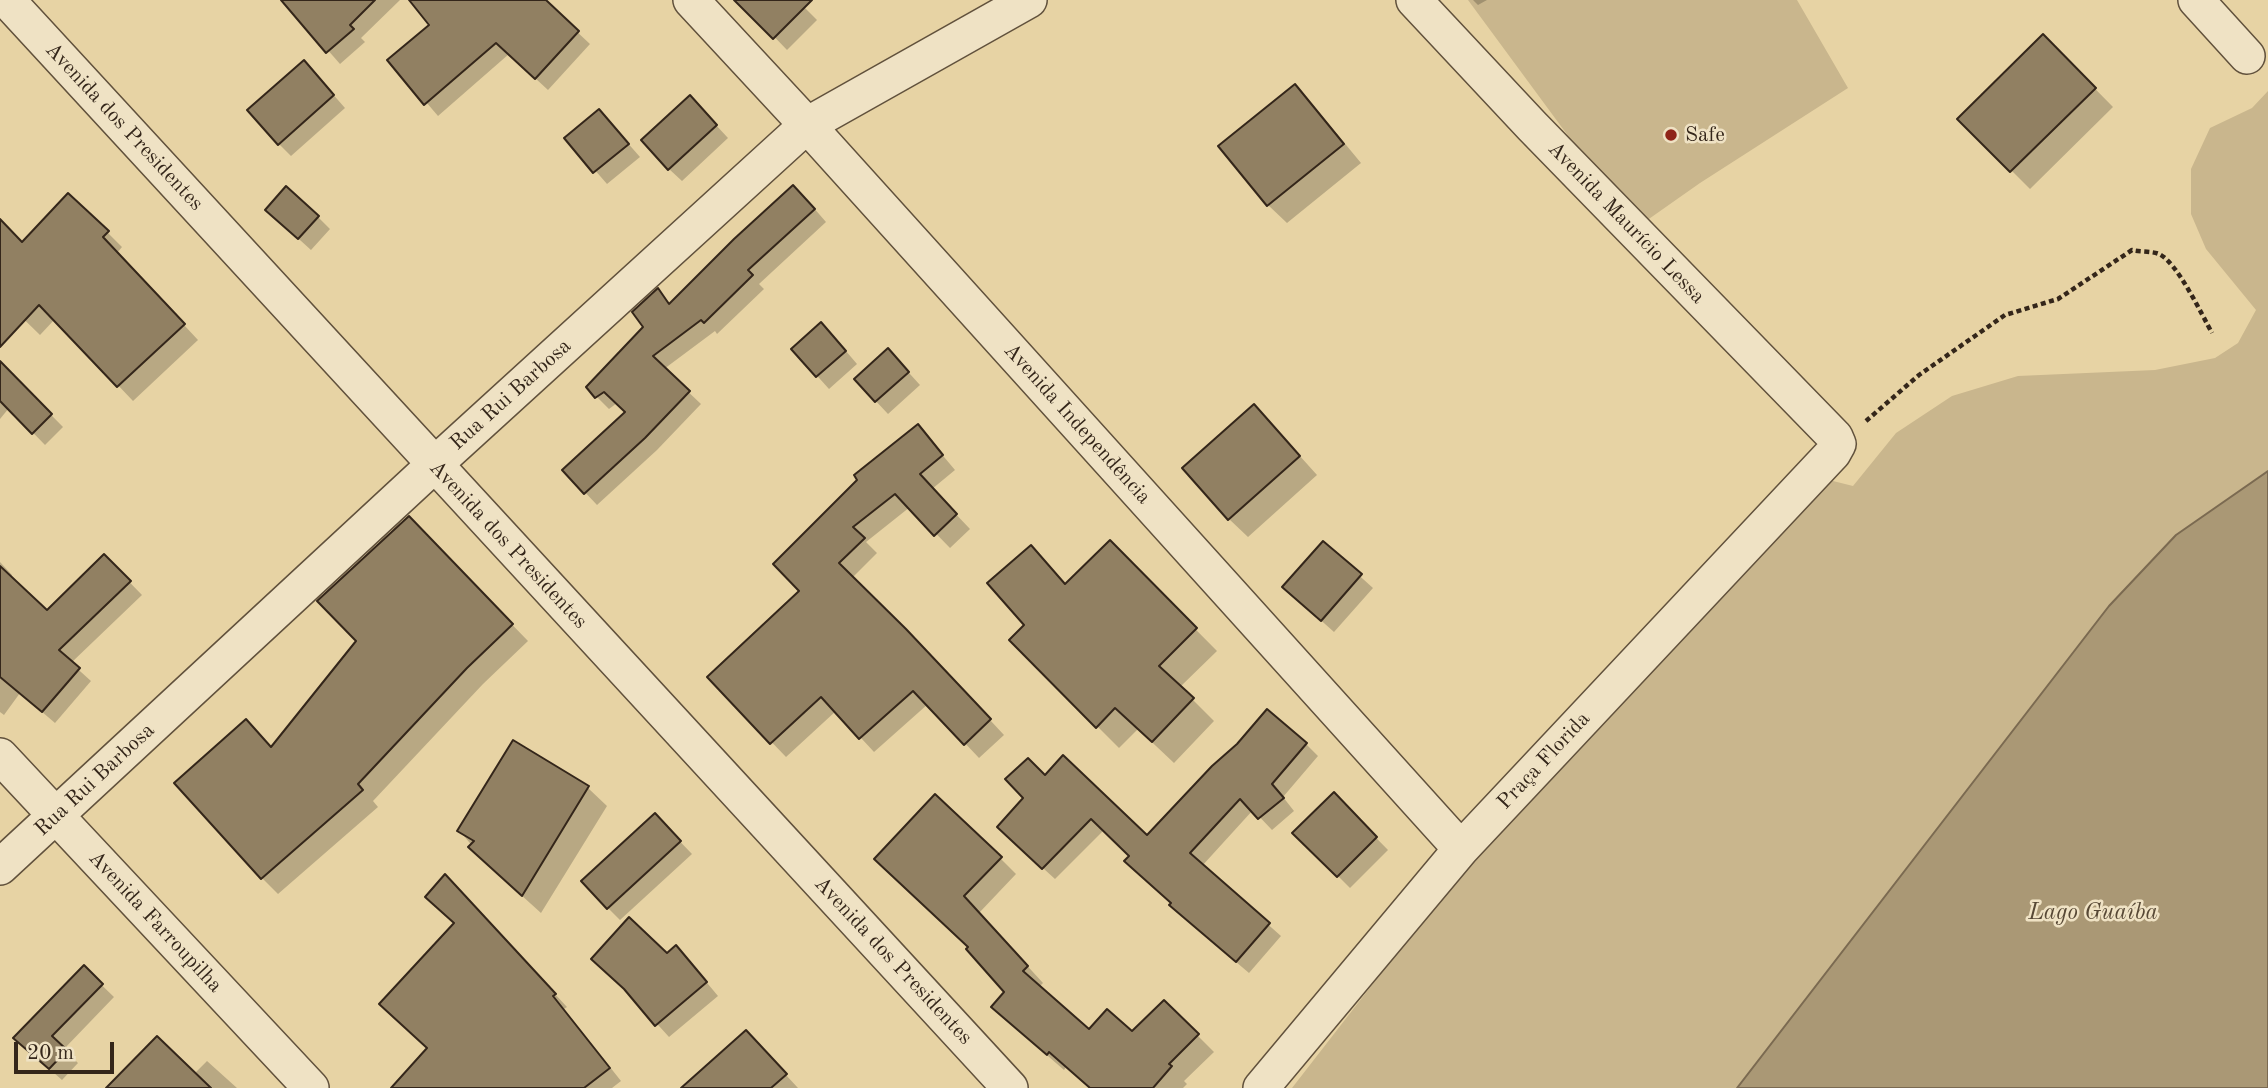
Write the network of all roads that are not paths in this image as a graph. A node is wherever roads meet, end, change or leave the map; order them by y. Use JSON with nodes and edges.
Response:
{"nodes":[{"id":1,"x":7,"y":0,"type":"edge"},
{"id":2,"x":691,"y":0,"type":"edge"},
{"id":3,"x":1028,"y":0,"type":"edge"},
{"id":4,"x":1413,"y":0,"type":"edge"},
{"id":5,"x":2196,"y":0,"type":"edge"},
{"id":6,"x":2248,"y":56,"type":"dead end"},
{"id":7,"x":807,"y":125,"type":"junction"},
{"id":8,"x":1838,"y":444,"type":"joint"},
{"id":9,"x":434,"y":465,"type":"junction"},
{"id":10,"x":0,"y":756,"type":"edge"},
{"id":11,"x":56,"y":817,"type":"junction"},
{"id":12,"x":1461,"y":849,"type":"junction"},
{"id":13,"x":0,"y":867,"type":"edge"},
{"id":14,"x":311,"y":1088,"type":"edge"},
{"id":15,"x":1010,"y":1088,"type":"edge"},
{"id":16,"x":1261,"y":1088,"type":"edge"}],
"edges":[{"from":1,"to":9,"type":"street","name":"Avenida dos Presidentes"},
{"from":2,"to":7,"type":"street","name":"Avenida Independência"},
{"from":3,"to":7,"type":"street","name":"Rua Rui Barbosa"},
{"from":4,"to":8,"type":"street","name":"Avenida Maurício Lessa"},
{"from":5,"to":6,"type":"street"},
{"from":7,"to":9,"type":"street","name":"Rua Rui Barbosa"},
{"from":7,"to":12,"type":"street","name":"Avenida Independência"},
{"from":8,"to":12,"type":"street","name":"Praça Florida"},
{"from":9,"to":11,"type":"street","name":"Rua Rui Barbosa"},
{"from":9,"to":15,"type":"street","name":"Avenida dos Presidentes"},
{"from":10,"to":11,"type":"street","name":"Avenida Farroupilha"},
{"from":11,"to":13,"type":"street","name":"Rua Rui Barbosa"},
{"from":11,"to":14,"type":"street","name":"Avenida Farroupilha"},
{"from":12,"to":16,"type":"street","name":"Praça Florida"}]}
